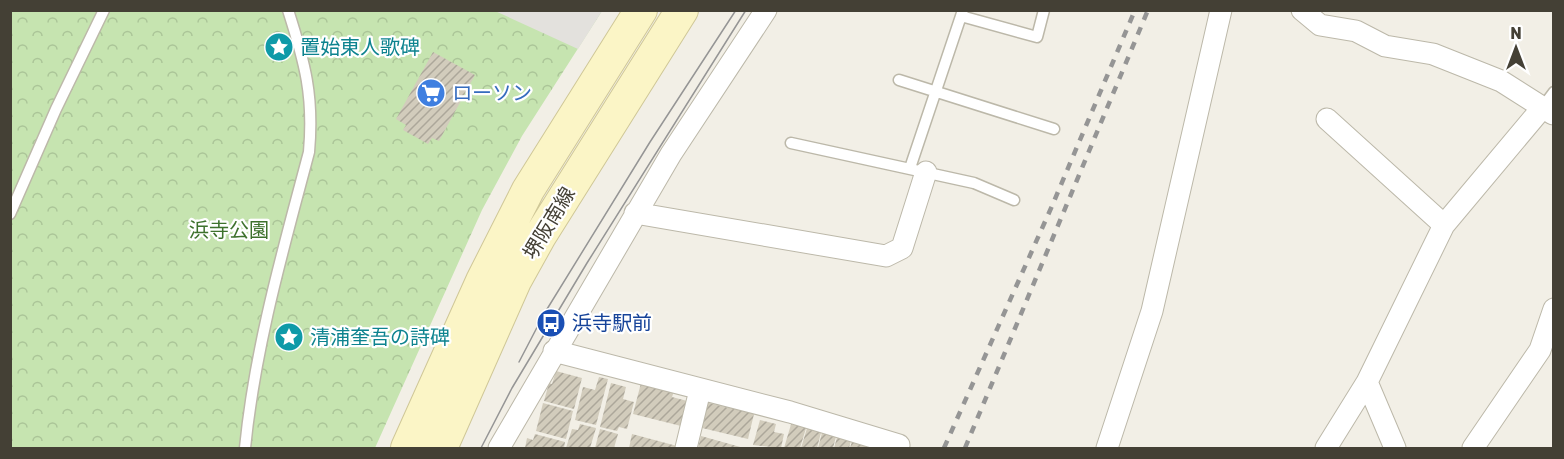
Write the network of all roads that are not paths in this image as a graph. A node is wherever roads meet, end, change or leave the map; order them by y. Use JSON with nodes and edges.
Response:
{"nodes":[{"id":1,"x":104,"y":10,"type":"edge"},
{"id":2,"x":288,"y":10,"type":"edge"},
{"id":3,"x":641,"y":10,"type":"edge"},
{"id":4,"x":682,"y":10,"type":"edge"},
{"id":5,"x":766,"y":10,"type":"edge"},
{"id":6,"x":1044,"y":10,"type":"edge"},
{"id":7,"x":1221,"y":10,"type":"edge"},
{"id":8,"x":1302,"y":10,"type":"edge"},
{"id":9,"x":962,"y":13,"type":"edge"},
{"id":10,"x":899,"y":80,"type":"dead end"},
{"id":11,"x":936,"y":92,"type":"junction"},
{"id":12,"x":1550,"y":105,"type":"edge"},
{"id":13,"x":1328,"y":119,"type":"dead end"},
{"id":14,"x":1054,"y":129,"type":"dead end"},
{"id":15,"x":791,"y":143,"type":"dead end"},
{"id":16,"x":918,"y":170,"type":"junction"},
{"id":17,"x":1014,"y":200,"type":"dead end"},
{"id":18,"x":635,"y":213,"type":"junction"},
{"id":19,"x":10,"y":214,"type":"edge"},
{"id":20,"x":1444,"y":225,"type":"junction"},
{"id":21,"x":1554,"y":309,"type":"edge"},
{"id":22,"x":554,"y":351,"type":"junction"},
{"id":23,"x":1367,"y":382,"type":"junction"},
{"id":24,"x":700,"y":390,"type":"junction"},
{"id":25,"x":900,"y":442,"type":"edge"},
{"id":26,"x":245,"y":448,"type":"edge"},
{"id":27,"x":408,"y":448,"type":"edge"},
{"id":28,"x":441,"y":448,"type":"edge"},
{"id":29,"x":499,"y":448,"type":"edge"},
{"id":30,"x":686,"y":448,"type":"edge"},
{"id":31,"x":1107,"y":448,"type":"edge"},
{"id":32,"x":1326,"y":448,"type":"edge"},
{"id":33,"x":1395,"y":448,"type":"edge"},
{"id":34,"x":1473,"y":448,"type":"edge"}],
"edges":[{"from":1,"to":19,"type":"lane"},
{"from":2,"to":26,"type":"lane"},
{"from":3,"to":27,"type":"main road","name":"堺阪南線"},
{"from":4,"to":28,"type":"main road","name":"堺阪南線"},
{"from":5,"to":18,"type":"street"},
{"from":6,"to":9,"type":"lane"},
{"from":7,"to":31,"type":"street"},
{"from":8,"to":12,"type":"street"},
{"from":9,"to":11,"type":"lane"},
{"from":10,"to":11,"type":"lane"},
{"from":11,"to":14,"type":"lane"},
{"from":11,"to":16,"type":"lane"},
{"from":12,"to":20,"type":"street"},
{"from":13,"to":20,"type":"street"},
{"from":15,"to":16,"type":"lane"},
{"from":16,"to":17,"type":"lane"},
{"from":16,"to":18,"type":"street"},
{"from":18,"to":22,"type":"street"},
{"from":20,"to":23,"type":"street"},
{"from":21,"to":34,"type":"street"},
{"from":22,"to":24,"type":"street"},
{"from":22,"to":29,"type":"street"},
{"from":23,"to":32,"type":"street"},
{"from":23,"to":33,"type":"street"},
{"from":24,"to":25,"type":"street"},
{"from":24,"to":30,"type":"street"}]}
